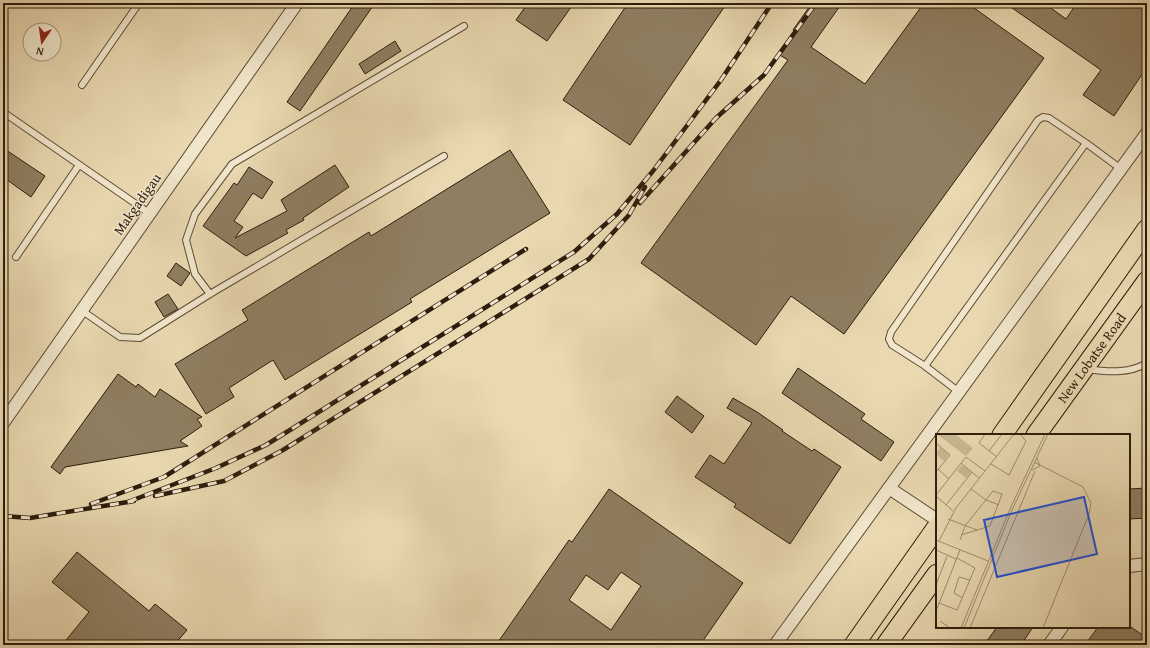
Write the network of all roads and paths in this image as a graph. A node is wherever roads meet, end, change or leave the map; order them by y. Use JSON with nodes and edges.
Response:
{"nodes":[{"id":1,"x":139,"y":3,"type":"edge"},
{"id":2,"x":297,"y":3,"type":"edge"},
{"id":3,"x":464,"y":26,"type":"dead end"},
{"id":4,"x":82,"y":85,"type":"dead end"},
{"id":5,"x":3,"y":112,"type":"edge"},
{"id":6,"x":1147,"y":133,"type":"edge"},
{"id":7,"x":1086,"y":143,"type":"junction"},
{"id":8,"x":444,"y":156,"type":"dead end"},
{"id":9,"x":79,"y":165,"type":"junction"},
{"id":10,"x":1121,"y":169,"type":"junction"},
{"id":11,"x":150,"y":213,"type":"junction"},
{"id":12,"x":1147,"y":229,"type":"edge"},
{"id":13,"x":16,"y":257,"type":"dead end"},
{"id":14,"x":1147,"y":281,"type":"edge"},
{"id":15,"x":210,"y":294,"type":"junction"},
{"id":16,"x":81,"y":310,"type":"junction"},
{"id":17,"x":1060,"y":353,"type":"junction"},
{"id":18,"x":1147,"y":363,"type":"edge"},
{"id":19,"x":925,"y":366,"type":"junction"},
{"id":20,"x":1084,"y":368,"type":"junction"},
{"id":21,"x":959,"y":392,"type":"junction"},
{"id":22,"x":3,"y":423,"type":"edge"},
{"id":23,"x":1003,"y":434,"type":"edge"},
{"id":24,"x":1037,"y":434,"type":"edge"},
{"id":25,"x":889,"y":488,"type":"junction"},
{"id":26,"x":936,"y":519,"type":"edge"},
{"id":27,"x":936,"y":528,"type":"edge"},
{"id":28,"x":1147,"y":564,"type":"edge"},
{"id":29,"x":1130,"y":566,"type":"edge"},
{"id":30,"x":936,"y":575,"type":"edge"},
{"id":31,"x":1061,"y":628,"type":"edge"},
{"id":32,"x":775,"y":645,"type":"edge"},
{"id":33,"x":854,"y":645,"type":"edge"},
{"id":34,"x":886,"y":645,"type":"edge"},
{"id":35,"x":1049,"y":645,"type":"edge"}],
"edges":[{"from":1,"to":4,"type":"lane"},
{"from":2,"to":11,"type":"street","name":"Makgadigau"},
{"from":3,"to":15,"type":"lane"},
{"from":5,"to":9,"type":"lane"},
{"from":6,"to":10,"type":"street"},
{"from":7,"to":10,"type":"lane"},
{"from":7,"to":19,"type":"lane"},
{"from":7,"to":19,"type":"lane"},
{"from":8,"to":15,"type":"lane"},
{"from":9,"to":11,"type":"lane"},
{"from":9,"to":13,"type":"lane"},
{"from":10,"to":21,"type":"street"},
{"from":11,"to":16,"type":"street","name":"Makgadigau"},
{"from":12,"to":17,"type":"main road"},
{"from":14,"to":20,"type":"main road","name":"New Lobatse Road"},
{"from":15,"to":16,"type":"lane"},
{"from":16,"to":22,"type":"street","name":"Makgadigau"},
{"from":17,"to":20,"type":"main road"},
{"from":17,"to":23,"type":"main road"},
{"from":18,"to":20,"type":"lane"},
{"from":19,"to":21,"type":"lane"},
{"from":20,"to":24,"type":"main road","name":"New Lobatse Road"},
{"from":21,"to":25,"type":"street"},
{"from":25,"to":26,"type":"street"},
{"from":25,"to":32,"type":"street"},
{"from":27,"to":33,"type":"main road"},
{"from":28,"to":29,"type":"street"},
{"from":30,"to":34,"type":"main road"},
{"from":31,"to":35,"type":"street"}]}
